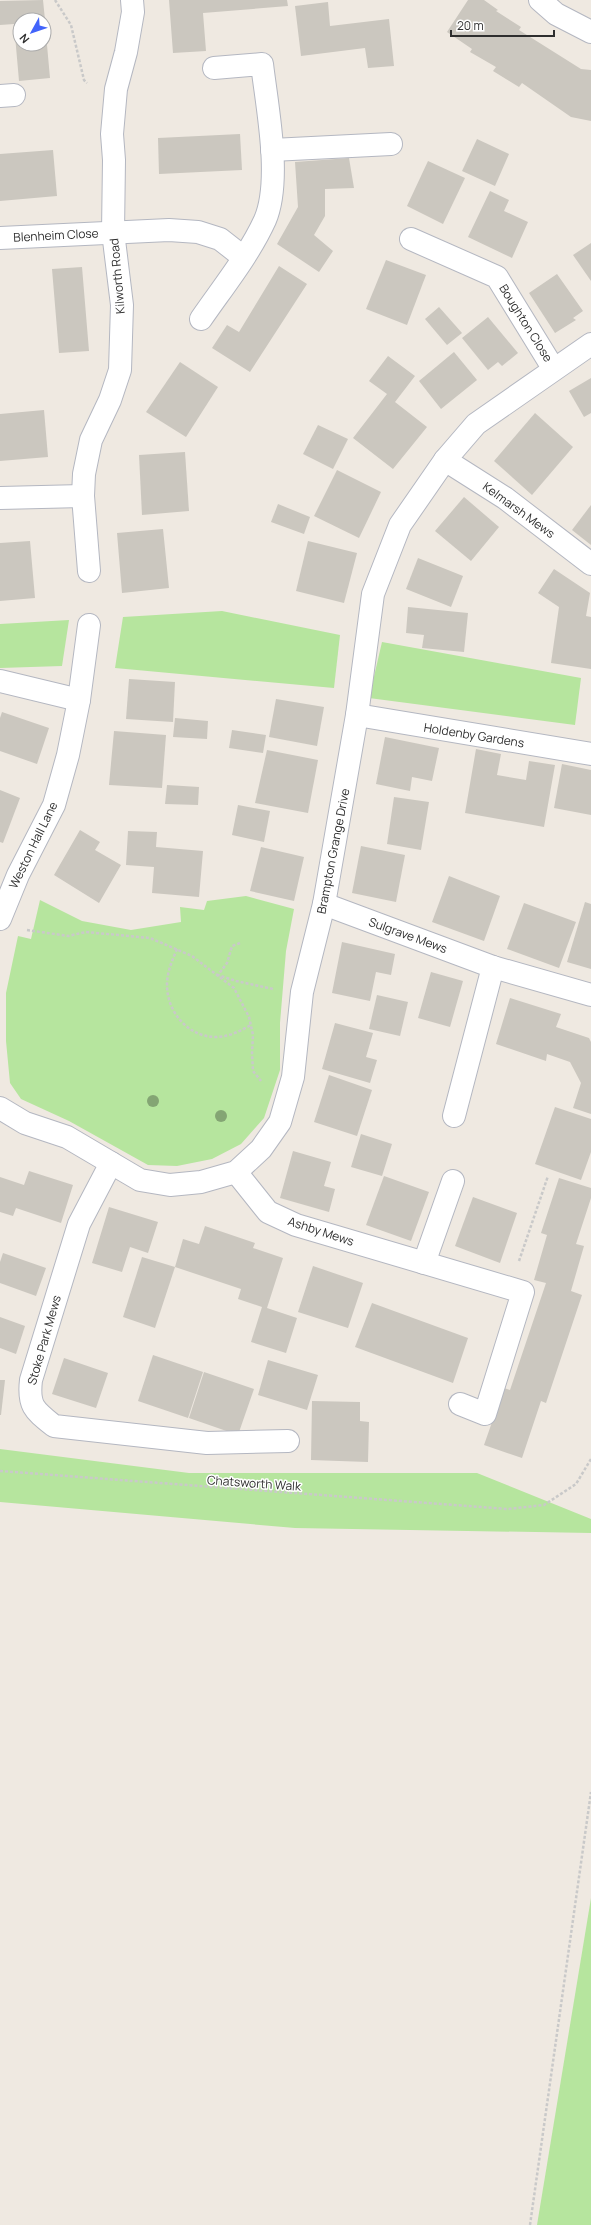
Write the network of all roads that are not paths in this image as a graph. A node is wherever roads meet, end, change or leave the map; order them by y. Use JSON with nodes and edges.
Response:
{"nodes":[{"id":1,"x":132,"y":0,"type":"edge"},
{"id":2,"x":540,"y":0,"type":"edge"},
{"id":3,"x":591,"y":32,"type":"edge"},
{"id":4,"x":214,"y":68,"type":"dead end"},
{"id":5,"x":391,"y":144,"type":"dead end"},
{"id":6,"x":272,"y":150,"type":"junction"},
{"id":7,"x":113,"y":232,"type":"junction"},
{"id":8,"x":0,"y":238,"type":"edge"},
{"id":9,"x":411,"y":239,"type":"dead end"},
{"id":10,"x":243,"y":257,"type":"junction"},
{"id":11,"x":201,"y":319,"type":"dead end"},
{"id":12,"x":591,"y":344,"type":"edge"},
{"id":13,"x":554,"y":368,"type":"junction"},
{"id":14,"x":445,"y":460,"type":"junction"},
{"id":15,"x":84,"y":496,"type":"junction"},
{"id":16,"x":0,"y":498,"type":"edge"},
{"id":17,"x":591,"y":564,"type":"edge"},
{"id":18,"x":89,"y":571,"type":"dead end"},
{"id":19,"x":89,"y":624,"type":"dead end"},
{"id":20,"x":0,"y":681,"type":"edge"},
{"id":21,"x":79,"y":700,"type":"junction"},
{"id":22,"x":357,"y":716,"type":"junction"},
{"id":23,"x":591,"y":754,"type":"edge"},
{"id":24,"x":324,"y":904,"type":"junction"},
{"id":25,"x":0,"y":919,"type":"edge"},
{"id":26,"x":493,"y":967,"type":"junction"},
{"id":27,"x":591,"y":995,"type":"edge"},
{"id":28,"x":0,"y":1106,"type":"edge"},
{"id":29,"x":454,"y":1116,"type":"dead end"},
{"id":30,"x":111,"y":1163,"type":"junction"},
{"id":31,"x":236,"y":1172,"type":"junction"},
{"id":32,"x":453,"y":1181,"type":"dead end"},
{"id":33,"x":424,"y":1263,"type":"junction"},
{"id":34,"x":460,"y":1404,"type":"dead end"},
{"id":35,"x":288,"y":1441,"type":"dead end"}],
"edges":[{"from":1,"to":7,"type":"street","name":"Kilworth Road"},
{"from":2,"to":3,"type":"street"},
{"from":4,"to":6,"type":"street"},
{"from":5,"to":6,"type":"street"},
{"from":6,"to":10,"type":"street"},
{"from":7,"to":8,"type":"street","name":"Blenheim Close"},
{"from":7,"to":10,"type":"street","name":"Blenheim Close"},
{"from":7,"to":15,"type":"street","name":"Kilworth Road"},
{"from":9,"to":13,"type":"street","name":"Boughton Close"},
{"from":10,"to":11,"type":"street"},
{"from":12,"to":13,"type":"street","name":"Brampton Grange Drive"},
{"from":13,"to":14,"type":"street","name":"Brampton Grange Drive"},
{"from":14,"to":17,"type":"street","name":"Kelmarsh Mews"},
{"from":14,"to":22,"type":"street","name":"Brampton Grange Drive"},
{"from":15,"to":16,"type":"street"},
{"from":15,"to":18,"type":"street","name":"Kilworth Road"},
{"from":19,"to":21,"type":"street","name":"Weston Hall Lane"},
{"from":20,"to":21,"type":"street"},
{"from":21,"to":25,"type":"street","name":"Weston Hall Lane"},
{"from":22,"to":23,"type":"street","name":"Holdenby Gardens"},
{"from":22,"to":24,"type":"street","name":"Brampton Grange Drive"},
{"from":24,"to":26,"type":"street","name":"Sulgrave Mews"},
{"from":24,"to":31,"type":"street","name":"Brampton Grange Drive"},
{"from":26,"to":27,"type":"street","name":"Sulgrave Mews"},
{"from":26,"to":29,"type":"street"},
{"from":28,"to":30,"type":"street","name":"Brampton Grange Drive"},
{"from":30,"to":31,"type":"street","name":"Brampton Grange Drive"},
{"from":30,"to":35,"type":"street","name":"Stoke Park Mews"},
{"from":31,"to":33,"type":"street","name":"Ashby Mews"},
{"from":32,"to":33,"type":"street"},
{"from":33,"to":34,"type":"street","name":"Ashby Mews"}]}
